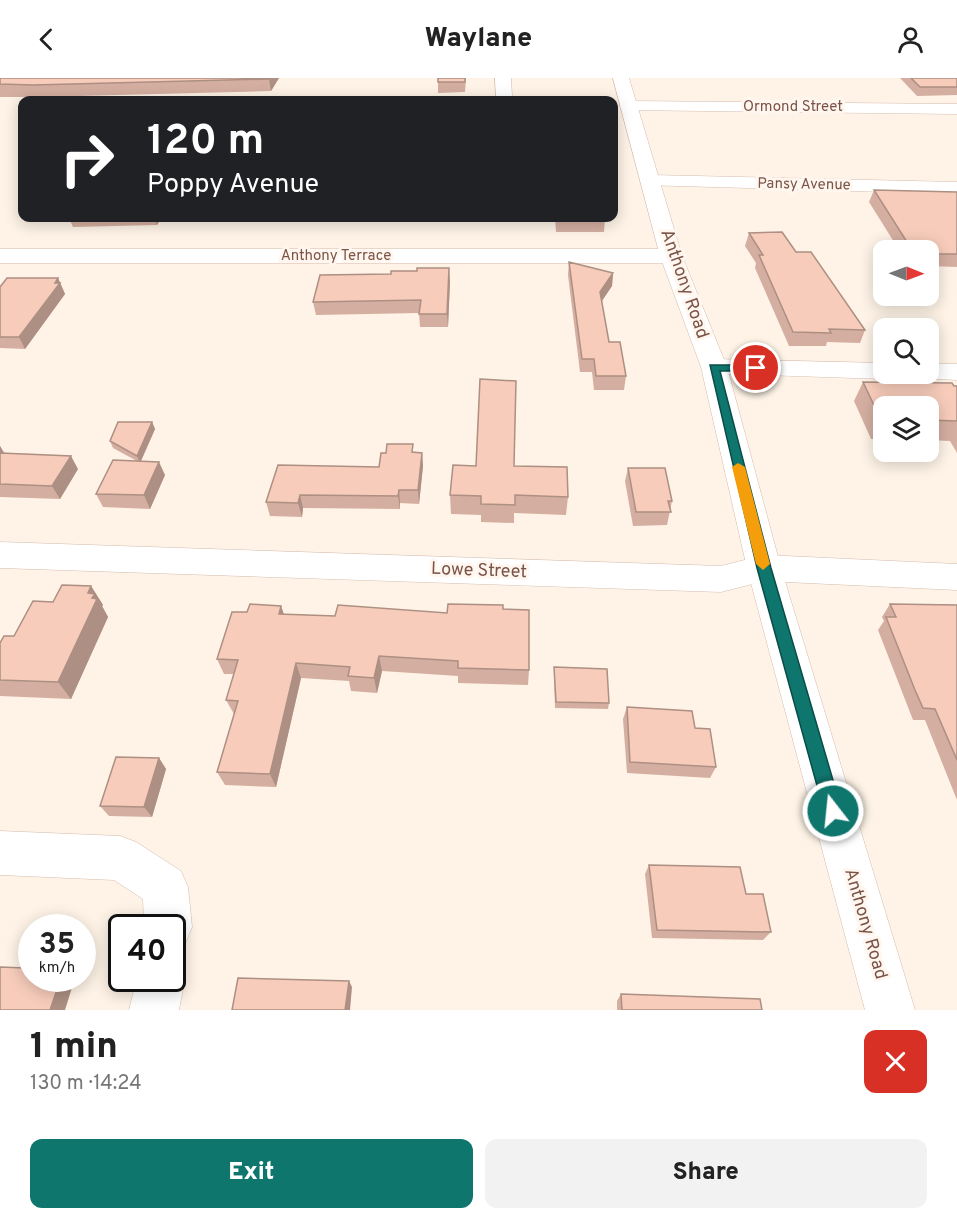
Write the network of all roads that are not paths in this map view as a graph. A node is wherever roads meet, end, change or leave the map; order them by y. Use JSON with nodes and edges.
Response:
{"nodes":[{"id":1,"x":503,"y":78,"type":"edge"},
{"id":2,"x":621,"y":78,"type":"edge"},
{"id":3,"x":504,"y":96,"type":"dead end"},
{"id":4,"x":628,"y":106,"type":"junction"},
{"id":5,"x":957,"y":109,"type":"edge"},
{"id":6,"x":651,"y":181,"type":"junction"},
{"id":7,"x":957,"y":188,"type":"edge"},
{"id":8,"x":0,"y":256,"type":"edge"},
{"id":9,"x":671,"y":256,"type":"junction"},
{"id":10,"x":714,"y":367,"type":"junction"},
{"id":11,"x":873,"y":371,"type":"edge"},
{"id":12,"x":939,"y":372,"type":"edge"},
{"id":13,"x":957,"y":372,"type":"edge"},
{"id":14,"x":0,"y":555,"type":"edge"},
{"id":15,"x":764,"y":568,"type":"junction"},
{"id":16,"x":957,"y":577,"type":"edge"},
{"id":17,"x":0,"y":853,"type":"edge"},
{"id":18,"x":167,"y":914,"type":"edge"},
{"id":19,"x":158,"y":992,"type":"edge"},
{"id":20,"x":154,"y":1010,"type":"edge"},
{"id":21,"x":890,"y":1010,"type":"edge"}],
"edges":[{"from":1,"to":3,"type":"street"},
{"from":2,"to":4,"type":"street","name":"Anthony Road"},
{"from":4,"to":5,"type":"street","name":"Ormond Street"},
{"from":4,"to":6,"type":"street","name":"Anthony Road"},
{"from":6,"to":7,"type":"street","name":"Pansy Avenue"},
{"from":6,"to":9,"type":"street","name":"Anthony Road"},
{"from":8,"to":9,"type":"street","name":"Anthony Terrace"},
{"from":9,"to":10,"type":"street","name":"Anthony Road"},
{"from":10,"to":11,"type":"street"},
{"from":10,"to":15,"type":"street","name":"Anthony Road"},
{"from":12,"to":13,"type":"street"},
{"from":14,"to":15,"type":"street","name":"Lowe Street"},
{"from":15,"to":16,"type":"street","name":"Lowe Street"},
{"from":15,"to":21,"type":"street","name":"Anthony Road"},
{"from":17,"to":18,"type":"street"},
{"from":19,"to":20,"type":"street"}]}
